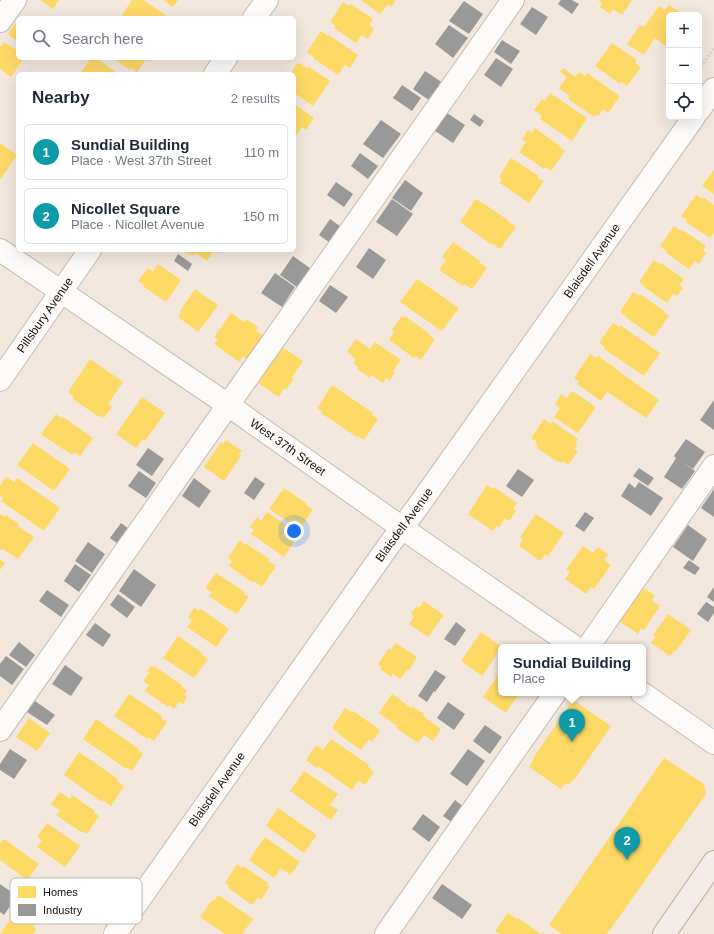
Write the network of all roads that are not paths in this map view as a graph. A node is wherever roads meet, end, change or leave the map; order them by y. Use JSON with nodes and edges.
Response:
{"nodes":[{"id":1,"x":15,"y":0,"type":"edge"},
{"id":2,"x":267,"y":0,"type":"edge"},
{"id":3,"x":514,"y":0,"type":"edge"},
{"id":4,"x":255,"y":16,"type":"edge"},
{"id":5,"x":0,"y":21,"type":"edge"},
{"id":6,"x":225,"y":60,"type":"edge"},
{"id":7,"x":216,"y":72,"type":"edge"},
{"id":8,"x":714,"y":89,"type":"edge"},
{"id":9,"x":702,"y":106,"type":"edge"},
{"id":10,"x":692,"y":120,"type":"edge"},
{"id":11,"x":0,"y":250,"type":"edge"},
{"id":12,"x":89,"y":252,"type":"edge"},
{"id":13,"x":61,"y":292,"type":"junction"},
{"id":14,"x":0,"y":380,"type":"edge"},
{"id":15,"x":228,"y":405,"type":"junction"},
{"id":16,"x":714,"y":466,"type":"edge"},
{"id":17,"x":402,"y":527,"type":"junction"},
{"id":18,"x":571,"y":644,"type":"edge"},
{"id":19,"x":590,"y":644,"type":"edge"},
{"id":20,"x":553,"y":696,"type":"edge"},
{"id":21,"x":646,"y":696,"type":"edge"},
{"id":22,"x":0,"y":730,"type":"edge"},
{"id":23,"x":714,"y":743,"type":"edge"},
{"id":24,"x":714,"y":862,"type":"edge"},
{"id":25,"x":142,"y":896,"type":"edge"},
{"id":26,"x":122,"y":924,"type":"edge"},
{"id":27,"x":115,"y":934,"type":"edge"},
{"id":28,"x":386,"y":934,"type":"edge"},
{"id":29,"x":664,"y":934,"type":"edge"}],
"edges":[{"from":1,"to":5,"type":"street"},
{"from":2,"to":4,"type":"street"},
{"from":3,"to":15,"type":"street"},
{"from":6,"to":7,"type":"street"},
{"from":8,"to":9,"type":"street"},
{"from":10,"to":17,"type":"street","name":"Blaisdell Avenue"},
{"from":11,"to":13,"type":"street","name":"West 37th Street"},
{"from":12,"to":13,"type":"street","name":"Pillsbury Avenue"},
{"from":13,"to":14,"type":"street","name":"Pillsbury Avenue"},
{"from":13,"to":15,"type":"street","name":"West 37th Street"},
{"from":15,"to":17,"type":"street","name":"West 37th Street"},
{"from":15,"to":22,"type":"street"},
{"from":16,"to":19,"type":"street"},
{"from":17,"to":18,"type":"street","name":"West 37th Street"},
{"from":17,"to":25,"type":"street","name":"Blaisdell Avenue"},
{"from":20,"to":28,"type":"street"},
{"from":21,"to":23,"type":"street"},
{"from":24,"to":29,"type":"main road"},
{"from":26,"to":27,"type":"street","name":"Blaisdell Avenue"}]}
